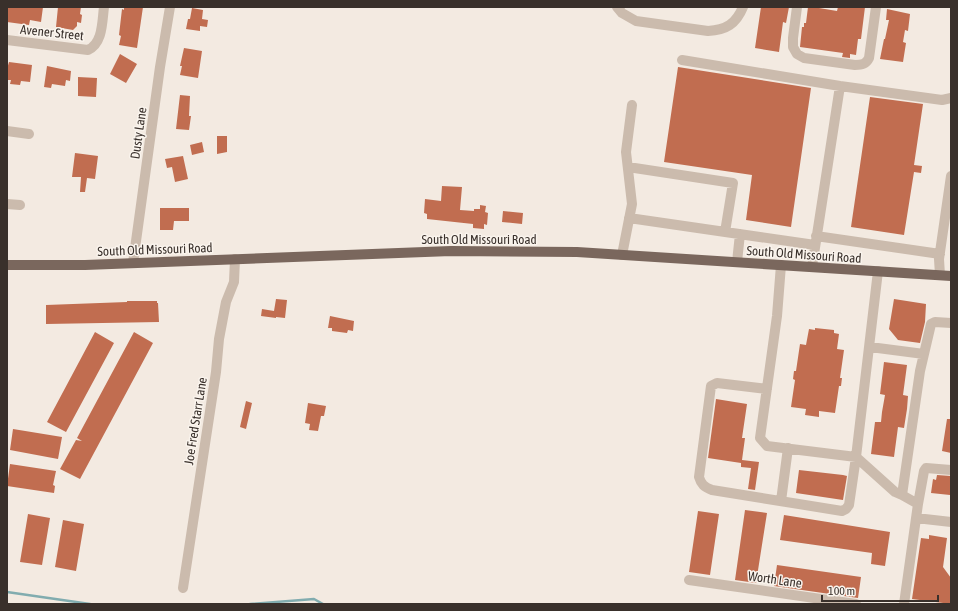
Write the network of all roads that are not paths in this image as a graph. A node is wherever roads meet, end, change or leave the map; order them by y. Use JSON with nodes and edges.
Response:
{"nodes":[{"id":1,"x":104,"y":7,"type":"edge"},
{"id":2,"x":170,"y":7,"type":"edge"},
{"id":3,"x":617,"y":7,"type":"edge"},
{"id":4,"x":743,"y":7,"type":"edge"},
{"id":5,"x":797,"y":7,"type":"edge"},
{"id":6,"x":876,"y":7,"type":"edge"},
{"id":7,"x":7,"y":40,"type":"edge"},
{"id":8,"x":682,"y":60,"type":"dead end"},
{"id":9,"x":840,"y":86,"type":"junction"},
{"id":10,"x":951,"y":98,"type":"edge"},
{"id":11,"x":632,"y":105,"type":"dead end"},
{"id":12,"x":7,"y":131,"type":"edge"},
{"id":13,"x":28,"y":134,"type":"dead end"},
{"id":14,"x":628,"y":167,"type":"junction"},
{"id":15,"x":951,"y":176,"type":"edge"},
{"id":16,"x":7,"y":204,"type":"edge"},
{"id":17,"x":20,"y":206,"type":"dead end"},
{"id":18,"x":629,"y":218,"type":"junction"},
{"id":19,"x":725,"y":232,"type":"junction"},
{"id":20,"x":740,"y":234,"type":"junction"},
{"id":21,"x":816,"y":240,"type":"junction"},
{"id":22,"x":944,"y":248,"type":"edge"},
{"id":23,"x":622,"y":255,"type":"junction"},
{"id":24,"x":235,"y":259,"type":"junction"},
{"id":25,"x":737,"y":262,"type":"junction"},
{"id":26,"x":133,"y":263,"type":"junction"},
{"id":27,"x":7,"y":265,"type":"edge"},
{"id":28,"x":781,"y":265,"type":"junction"},
{"id":29,"x":812,"y":267,"type":"junction"},
{"id":30,"x":878,"y":271,"type":"junction"},
{"id":31,"x":940,"y":275,"type":"junction"},
{"id":32,"x":951,"y":276,"type":"edge"},
{"id":33,"x":951,"y":323,"type":"edge"},
{"id":34,"x":870,"y":347,"type":"junction"},
{"id":35,"x":924,"y":354,"type":"junction"},
{"id":36,"x":767,"y":389,"type":"junction"},
{"id":37,"x":788,"y":448,"type":"junction"},
{"id":38,"x":856,"y":457,"type":"junction"},
{"id":39,"x":951,"y":470,"type":"edge"},
{"id":40,"x":902,"y":495,"type":"junction"},
{"id":41,"x":781,"y":501,"type":"junction"},
{"id":42,"x":918,"y":504,"type":"junction"},
{"id":43,"x":916,"y":518,"type":"junction"},
{"id":44,"x":951,"y":522,"type":"edge"},
{"id":45,"x":690,"y":580,"type":"dead end"},
{"id":46,"x":183,"y":588,"type":"dead end"},
{"id":47,"x":856,"y":604,"type":"edge"},
{"id":48,"x":904,"y":604,"type":"edge"}],
"edges":[{"from":1,"to":7,"type":"street","name":"Avener Street"},
{"from":2,"to":26,"type":"street","name":"Dusty Lane"},
{"from":3,"to":4,"type":"street"},
{"from":5,"to":6,"type":"street"},
{"from":8,"to":9,"type":"street"},
{"from":9,"to":10,"type":"street"},
{"from":9,"to":21,"type":"street"},
{"from":11,"to":14,"type":"street"},
{"from":12,"to":13,"type":"street"},
{"from":14,"to":18,"type":"street"},
{"from":14,"to":19,"type":"street"},
{"from":15,"to":22,"type":"street"},
{"from":16,"to":17,"type":"street"},
{"from":18,"to":19,"type":"street"},
{"from":18,"to":23,"type":"street"},
{"from":19,"to":20,"type":"street"},
{"from":20,"to":21,"type":"street"},
{"from":20,"to":25,"type":"street"},
{"from":21,"to":22,"type":"street"},
{"from":21,"to":29,"type":"street"},
{"from":22,"to":31,"type":"street"},
{"from":23,"to":24,"type":"main road","name":"South Old Missouri Road"},
{"from":23,"to":25,"type":"main road","name":"South Old Missouri Road"},
{"from":24,"to":26,"type":"main road","name":"South Old Missouri Road"},
{"from":24,"to":46,"type":"street","name":"Joe Fred Starr Lane"},
{"from":25,"to":28,"type":"main road","name":"South Old Missouri Road"},
{"from":26,"to":27,"type":"main road","name":"South Old Missouri Road"},
{"from":28,"to":29,"type":"main road","name":"South Old Missouri Road"},
{"from":28,"to":36,"type":"street"},
{"from":29,"to":30,"type":"main road","name":"South Old Missouri Road"},
{"from":30,"to":31,"type":"main road","name":"South Old Missouri Road"},
{"from":30,"to":34,"type":"street"},
{"from":31,"to":32,"type":"main road","name":"South Old Missouri Road"},
{"from":33,"to":35,"type":"street"},
{"from":34,"to":35,"type":"street"},
{"from":34,"to":38,"type":"street"},
{"from":35,"to":40,"type":"street"},
{"from":36,"to":37,"type":"street"},
{"from":36,"to":41,"type":"street"},
{"from":37,"to":38,"type":"street"},
{"from":37,"to":41,"type":"street"},
{"from":38,"to":40,"type":"street"},
{"from":38,"to":41,"type":"street"},
{"from":39,"to":42,"type":"street"},
{"from":40,"to":42,"type":"street"},
{"from":42,"to":43,"type":"street"},
{"from":43,"to":44,"type":"street"},
{"from":43,"to":48,"type":"street"},
{"from":45,"to":47,"type":"street","name":"Worth Lane"}]}
